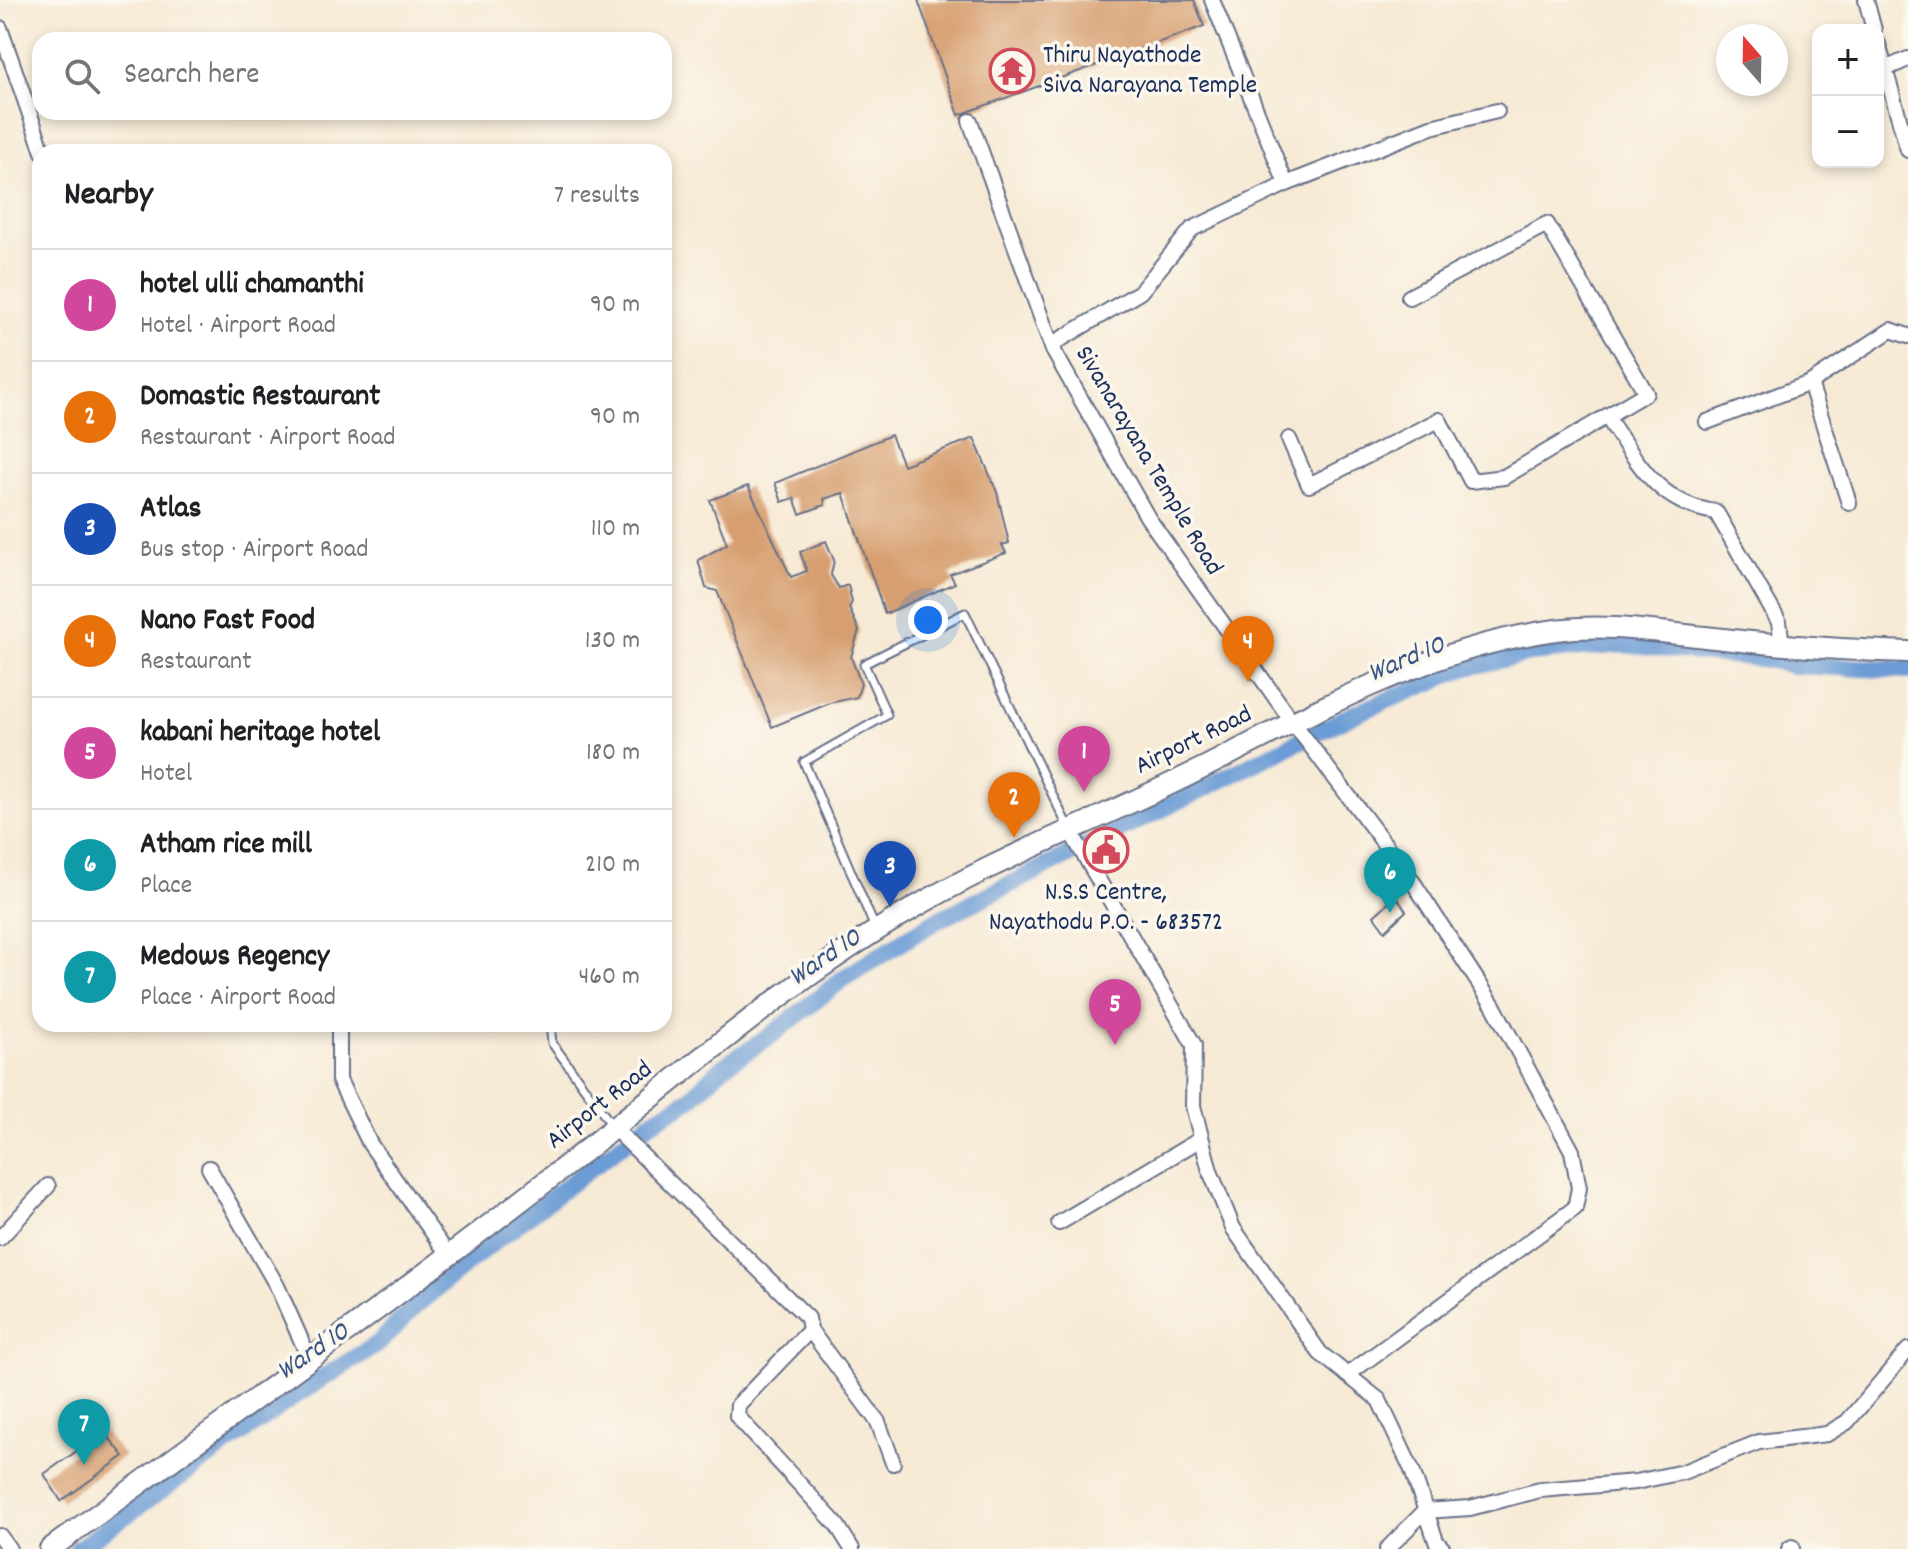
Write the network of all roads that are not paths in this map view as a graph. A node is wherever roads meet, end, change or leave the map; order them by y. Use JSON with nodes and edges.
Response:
{"nodes":[{"id":1,"x":1212,"y":0,"type":"edge"},
{"id":2,"x":1866,"y":0,"type":"edge"},
{"id":3,"x":1872,"y":24,"type":"edge"},
{"id":4,"x":0,"y":28,"type":"edge"},
{"id":5,"x":1908,"y":59,"type":"edge"},
{"id":6,"x":1884,"y":65,"type":"edge"},
{"id":7,"x":1885,"y":69,"type":"junction"},
{"id":8,"x":1497,"y":111,"type":"dead end"},
{"id":9,"x":970,"y":121,"type":"dead end"},
{"id":10,"x":40,"y":144,"type":"edge"},
{"id":11,"x":1908,"y":150,"type":"edge"},
{"id":12,"x":1286,"y":184,"type":"junction"},
{"id":13,"x":1409,"y":297,"type":"dead end"},
{"id":14,"x":1908,"y":336,"type":"edge"},
{"id":15,"x":1053,"y":350,"type":"junction"},
{"id":16,"x":1810,"y":383,"type":"junction"},
{"id":17,"x":1607,"y":417,"type":"junction"},
{"id":18,"x":1707,"y":422,"type":"dead end"},
{"id":19,"x":1289,"y":439,"type":"dead end"},
{"id":20,"x":1849,"y":503,"type":"dead end"},
{"id":21,"x":1782,"y":645,"type":"junction"},
{"id":22,"x":1908,"y":652,"type":"edge"},
{"id":23,"x":1295,"y":725,"type":"junction"},
{"id":24,"x":1071,"y":832,"type":"junction"},
{"id":25,"x":877,"y":931,"type":"junction"},
{"id":26,"x":339,"y":1032,"type":"edge"},
{"id":27,"x":551,"y":1032,"type":"edge"},
{"id":28,"x":615,"y":1129,"type":"junction"},
{"id":29,"x":1201,"y":1139,"type":"junction"},
{"id":30,"x":209,"y":1168,"type":"dead end"},
{"id":31,"x":48,"y":1186,"type":"dead end"},
{"id":32,"x":1059,"y":1223,"type":"dead end"},
{"id":33,"x":0,"y":1238,"type":"edge"},
{"id":34,"x":449,"y":1256,"type":"junction"},
{"id":35,"x":810,"y":1330,"type":"junction"},
{"id":36,"x":1908,"y":1350,"type":"edge"},
{"id":37,"x":310,"y":1360,"type":"junction"},
{"id":38,"x":1347,"y":1375,"type":"junction"},
{"id":39,"x":893,"y":1463,"type":"dead end"},
{"id":40,"x":1425,"y":1511,"type":"junction"},
{"id":41,"x":0,"y":1536,"type":"edge"},
{"id":42,"x":9,"y":1549,"type":"edge"},
{"id":43,"x":50,"y":1549,"type":"edge"},
{"id":44,"x":852,"y":1549,"type":"edge"},
{"id":45,"x":1387,"y":1549,"type":"edge"},
{"id":46,"x":1443,"y":1549,"type":"edge"}],
"edges":[{"from":1,"to":12,"type":"street"},
{"from":2,"to":3,"type":"street"},
{"from":4,"to":10,"type":"street"},
{"from":5,"to":7,"type":"street"},
{"from":6,"to":7,"type":"street"},
{"from":7,"to":11,"type":"street"},
{"from":8,"to":12,"type":"street","name":"Sivanarayana Temple Road"},
{"from":9,"to":15,"type":"street"},
{"from":12,"to":15,"type":"street","name":"Sivanarayana Temple Road"},
{"from":13,"to":17,"type":"street"},
{"from":14,"to":16,"type":"street"},
{"from":15,"to":23,"type":"street","name":"Sivanarayana Temple Road"},
{"from":16,"to":18,"type":"street"},
{"from":16,"to":20,"type":"street"},
{"from":17,"to":19,"type":"street"},
{"from":17,"to":21,"type":"street"},
{"from":21,"to":22,"type":"main road","name":"Airport Road"},
{"from":21,"to":23,"type":"main road","name":"Airport Road"},
{"from":23,"to":24,"type":"main road","name":"Airport Road"},
{"from":23,"to":38,"type":"street","name":"Sivanarayana Temple Road"},
{"from":24,"to":25,"type":"main road","name":"Airport Road"},
{"from":24,"to":25,"type":"lane"},
{"from":24,"to":29,"type":"street"},
{"from":25,"to":28,"type":"main road","name":"Airport Road"},
{"from":26,"to":34,"type":"street"},
{"from":27,"to":28,"type":"lane"},
{"from":28,"to":34,"type":"main road","name":"Airport Road"},
{"from":28,"to":35,"type":"street"},
{"from":29,"to":32,"type":"street"},
{"from":29,"to":38,"type":"street"},
{"from":30,"to":37,"type":"street"},
{"from":31,"to":33,"type":"street"},
{"from":34,"to":37,"type":"main road","name":"Airport Road"},
{"from":35,"to":39,"type":"street"},
{"from":35,"to":44,"type":"street"},
{"from":36,"to":40,"type":"street"},
{"from":37,"to":43,"type":"main road","name":"Airport Road"},
{"from":38,"to":40,"type":"street"},
{"from":40,"to":45,"type":"street"},
{"from":40,"to":46,"type":"street"},
{"from":41,"to":42,"type":"street"}]}
